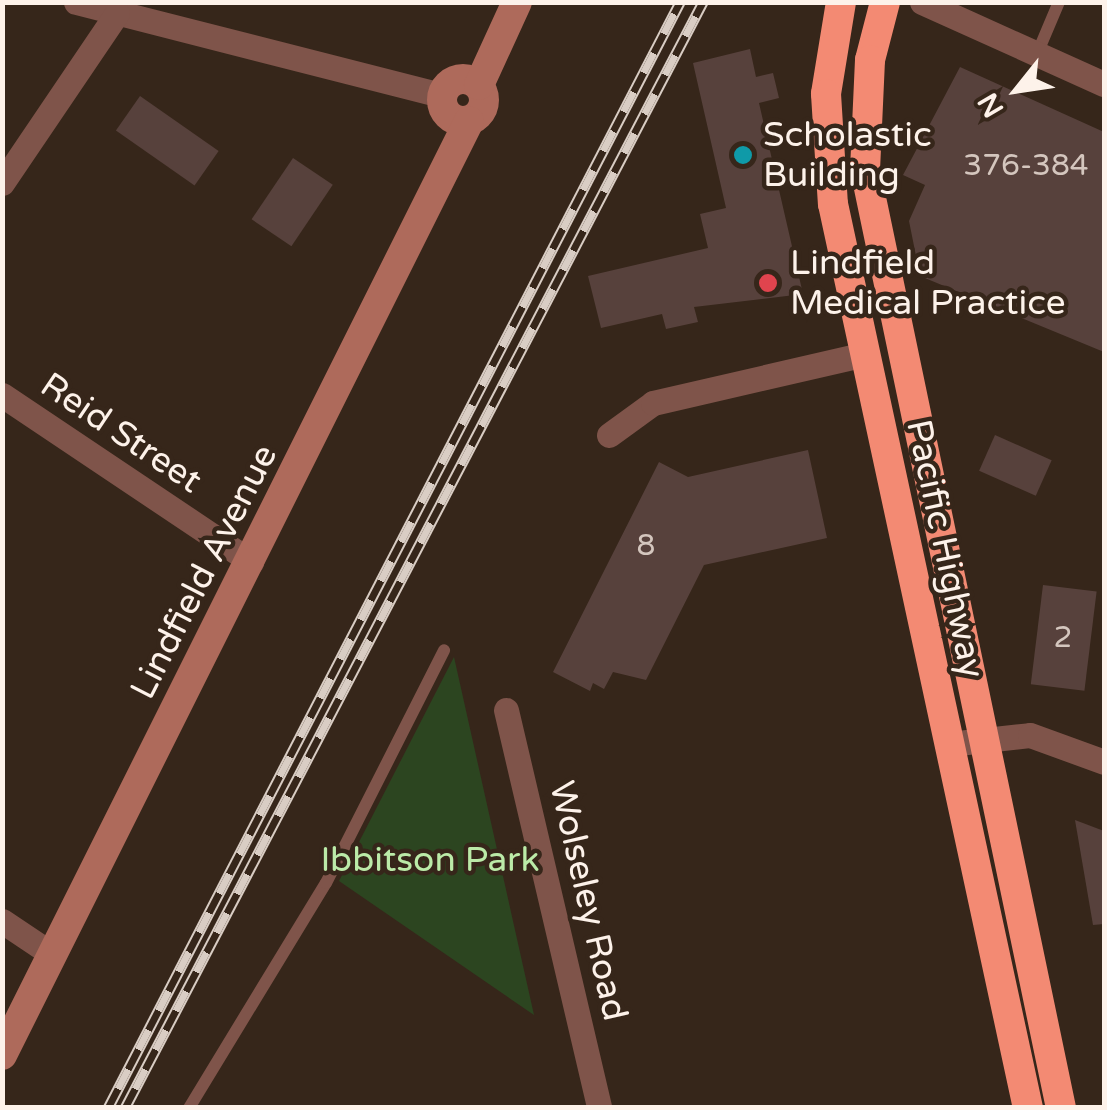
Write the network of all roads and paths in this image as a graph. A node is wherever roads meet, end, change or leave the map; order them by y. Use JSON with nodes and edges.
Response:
{"nodes":[{"id":1,"x":76,"y":2,"type":"edge"},
{"id":2,"x":517,"y":2,"type":"edge"},
{"id":3,"x":842,"y":2,"type":"edge"},
{"id":4,"x":885,"y":2,"type":"edge"},
{"id":5,"x":922,"y":2,"type":"edge"},
{"id":6,"x":1058,"y":2,"type":"edge"},
{"id":7,"x":117,"y":13,"type":"junction"},
{"id":8,"x":1037,"y":54,"type":"junction"},
{"id":9,"x":1104,"y":84,"type":"edge"},
{"id":10,"x":480,"y":86,"type":"junction"},
{"id":11,"x":442,"y":95,"type":"junction"},
{"id":12,"x":469,"y":121,"type":"junction"},
{"id":13,"x":2,"y":183,"type":"edge"},
{"id":14,"x":866,"y":354,"type":"junction"},
{"id":15,"x":2,"y":395,"type":"edge"},
{"id":16,"x":610,"y":436,"type":"dead end"},
{"id":17,"x":251,"y":562,"type":"junction"},
{"id":18,"x":444,"y":650,"type":"dead end"},
{"id":19,"x":506,"y":710,"type":"dead end"},
{"id":20,"x":988,"y":738,"type":"junction"},
{"id":21,"x":948,"y":744,"type":"junction"},
{"id":22,"x":1104,"y":762,"type":"edge"},
{"id":23,"x":2,"y":921,"type":"edge"},
{"id":24,"x":52,"y":955,"type":"junction"},
{"id":25,"x":2,"y":1056,"type":"edge"},
{"id":26,"x":189,"y":1108,"type":"edge"},
{"id":27,"x":599,"y":1108,"type":"edge"},
{"id":28,"x":1028,"y":1108,"type":"edge"},
{"id":29,"x":1061,"y":1108,"type":"edge"}],
"edges":[{"from":1,"to":7,"type":"street"},
{"from":2,"to":10,"type":"street"},
{"from":3,"to":14,"type":"highway","name":"Pacific Highway"},
{"from":4,"to":20,"type":"highway","name":"Pacific Highway"},
{"from":5,"to":8,"type":"street"},
{"from":6,"to":8,"type":"lane"},
{"from":7,"to":11,"type":"street"},
{"from":7,"to":13,"type":"street"},
{"from":8,"to":9,"type":"street"},
{"from":10,"to":11,"type":"street"},
{"from":10,"to":12,"type":"street"},
{"from":11,"to":12,"type":"street"},
{"from":12,"to":17,"type":"street","name":"Lindfield Avenue"},
{"from":14,"to":16,"type":"street"},
{"from":14,"to":21,"type":"highway","name":"Pacific Highway"},
{"from":15,"to":17,"type":"street","name":"Reid Street"},
{"from":17,"to":24,"type":"street","name":"Lindfield Avenue"},
{"from":18,"to":26,"type":"lane"},
{"from":19,"to":27,"type":"street","name":"Wolseley Road"},
{"from":20,"to":21,"type":"street"},
{"from":20,"to":22,"type":"street"},
{"from":20,"to":29,"type":"highway","name":"Pacific Highway"},
{"from":21,"to":28,"type":"highway","name":"Pacific Highway"},
{"from":23,"to":24,"type":"street"},
{"from":24,"to":25,"type":"street","name":"Lindfield Avenue"}]}
